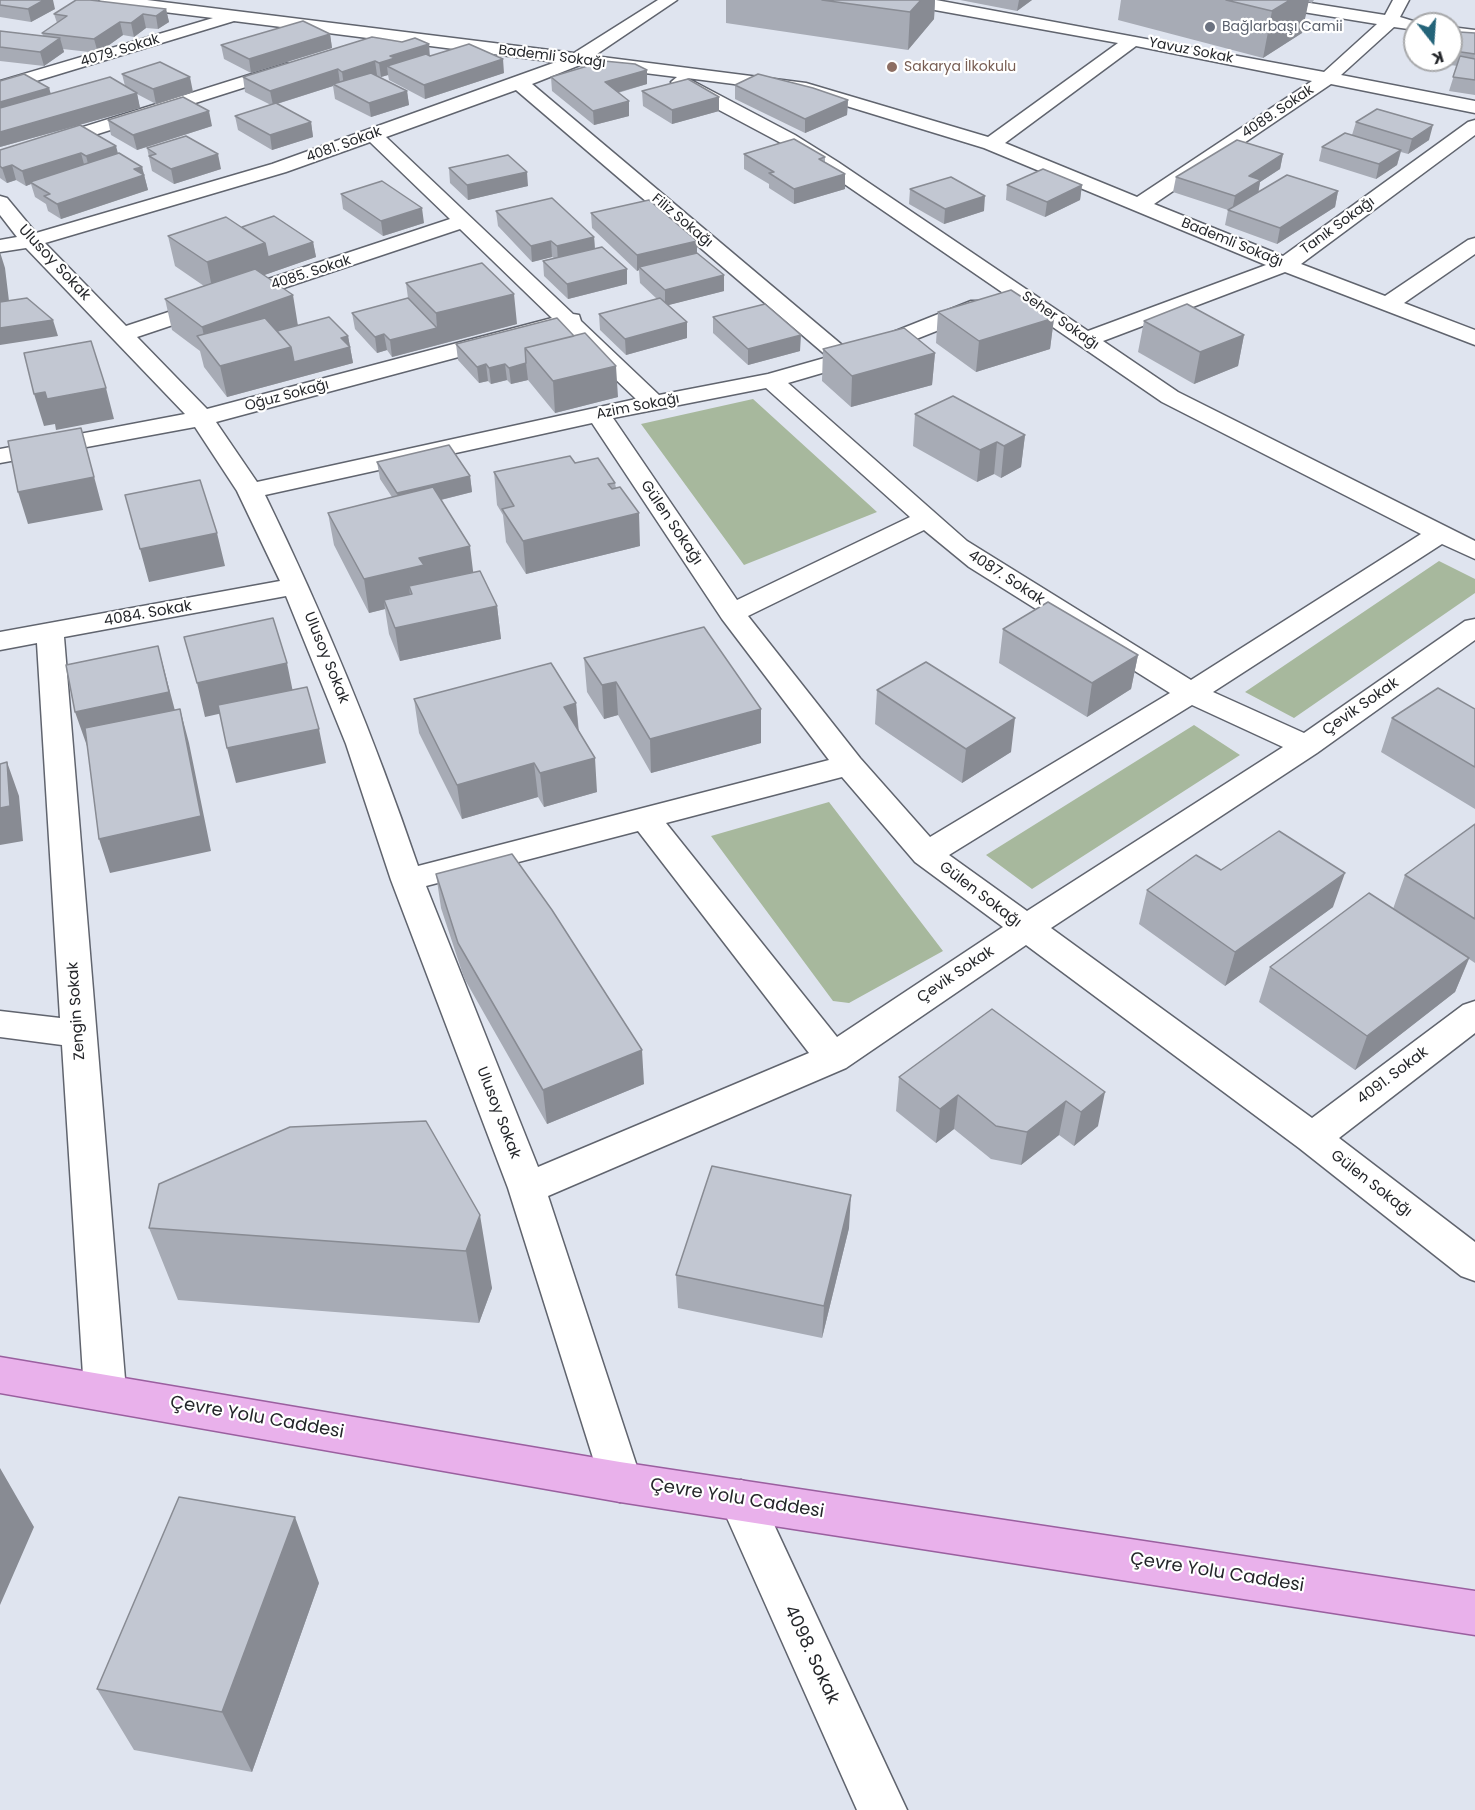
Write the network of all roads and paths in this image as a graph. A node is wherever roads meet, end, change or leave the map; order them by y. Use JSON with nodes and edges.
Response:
{"nodes":[{"id":1,"x":107,"y":0,"type":"edge"},
{"id":2,"x":669,"y":0,"type":"edge"},
{"id":3,"x":906,"y":0,"type":"edge"},
{"id":4,"x":1260,"y":0,"type":"edge"},
{"id":5,"x":1401,"y":0,"type":"edge"},
{"id":6,"x":315,"y":11,"type":"dead end"},
{"id":7,"x":239,"y":16,"type":"junction"},
{"id":8,"x":1390,"y":21,"type":"junction"},
{"id":9,"x":299,"y":22,"type":"junction"},
{"id":10,"x":1403,"y":24,"type":"edge"},
{"id":11,"x":391,"y":35,"type":"junction"},
{"id":12,"x":1133,"y":40,"type":"junction"},
{"id":13,"x":346,"y":50,"type":"edge"},
{"id":14,"x":576,"y":60,"type":"junction"},
{"id":15,"x":302,"y":64,"type":"edge"},
{"id":16,"x":658,"y":70,"type":"junction"},
{"id":17,"x":1328,"y":78,"type":"junction"},
{"id":18,"x":519,"y":83,"type":"junction"},
{"id":19,"x":0,"y":87,"type":"edge"},
{"id":20,"x":1475,"y":107,"type":"edge"},
{"id":21,"x":1475,"y":126,"type":"edge"},
{"id":22,"x":373,"y":135,"type":"junction"},
{"id":23,"x":991,"y":144,"type":"junction"},
{"id":24,"x":0,"y":159,"type":"edge"},
{"id":25,"x":0,"y":202,"type":"edge"},
{"id":26,"x":1139,"y":206,"type":"junction"},
{"id":27,"x":465,"y":221,"type":"junction"},
{"id":28,"x":31,"y":241,"type":"junction"},
{"id":29,"x":1475,"y":244,"type":"edge"},
{"id":30,"x":0,"y":246,"type":"edge"},
{"id":31,"x":1285,"y":265,"type":"junction"},
{"id":32,"x":1017,"y":291,"type":"junction"},
{"id":33,"x":1388,"y":304,"type":"junction"},
{"id":34,"x":571,"y":321,"type":"junction"},
{"id":35,"x":122,"y":335,"type":"junction"},
{"id":36,"x":1475,"y":338,"type":"edge"},
{"id":37,"x":1087,"y":339,"type":"junction"},
{"id":38,"x":845,"y":359,"type":"junction"},
{"id":39,"x":771,"y":380,"type":"junction"},
{"id":40,"x":655,"y":404,"type":"junction"},
{"id":41,"x":598,"y":414,"type":"junction"},
{"id":42,"x":202,"y":418,"type":"junction"},
{"id":43,"x":0,"y":456,"type":"edge"},
{"id":44,"x":250,"y":491,"type":"junction"},
{"id":45,"x":927,"y":519,"type":"junction"},
{"id":46,"x":1440,"y":534,"type":"junction"},
{"id":47,"x":1475,"y":550,"type":"edge"},
{"id":48,"x":296,"y":586,"type":"junction"},
{"id":49,"x":732,"y":613,"type":"junction"},
{"id":50,"x":1475,"y":627,"type":"edge"},
{"id":51,"x":50,"y":632,"type":"junction"},
{"id":52,"x":0,"y":641,"type":"edge"},
{"id":53,"x":1191,"y":693,"type":"junction"},
{"id":54,"x":1306,"y":746,"type":"junction"},
{"id":55,"x":849,"y":765,"type":"junction"},
{"id":56,"x":644,"y":817,"type":"junction"},
{"id":57,"x":926,"y":854,"type":"junction"},
{"id":58,"x":406,"y":880,"type":"junction"},
{"id":59,"x":1025,"y":928,"type":"junction"},
{"id":60,"x":1475,"y":1014,"type":"edge"},
{"id":61,"x":0,"y":1024,"type":"edge"},
{"id":62,"x":79,"y":1034,"type":"junction"},
{"id":63,"x":833,"y":1058,"type":"junction"},
{"id":64,"x":1312,"y":1138,"type":"junction"},
{"id":65,"x":527,"y":1188,"type":"junction"},
{"id":66,"x":1475,"y":1264,"type":"edge"},
{"id":67,"x":0,"y":1375,"type":"edge"},
{"id":68,"x":105,"y":1391,"type":"junction"},
{"id":69,"x":620,"y":1482,"type":"junction"},
{"id":70,"x":741,"y":1500,"type":"junction"},
{"id":71,"x":1475,"y":1613,"type":"edge"},
{"id":72,"x":882,"y":1810,"type":"edge"}],
"edges":[{"from":1,"to":7,"type":"street","name":"Bademli Sokağı"},
{"from":2,"to":14,"type":"street","name":"4081. Sokak"},
{"from":3,"to":12,"type":"street","name":"Yavuz Sokak"},
{"from":4,"to":8,"type":"street"},
{"from":5,"to":8,"type":"street","name":"4089. Sokak"},
{"from":6,"to":9,"type":"street"},
{"from":7,"to":9,"type":"street","name":"Bademli Sokağı"},
{"from":7,"to":19,"type":"street","name":"4079. Sokak"},
{"from":8,"to":10,"type":"street"},
{"from":8,"to":17,"type":"street","name":"4089. Sokak"},
{"from":9,"to":11,"type":"street","name":"Bademli Sokağı"},
{"from":11,"to":13,"type":"street"},
{"from":11,"to":14,"type":"street","name":"Bademli Sokağı"},
{"from":12,"to":17,"type":"street","name":"Yavuz Sokak"},
{"from":12,"to":23,"type":"street"},
{"from":14,"to":16,"type":"street","name":"Bademli Sokağı"},
{"from":14,"to":18,"type":"street","name":"4081. Sokak"},
{"from":15,"to":24,"type":"street"},
{"from":16,"to":23,"type":"street","name":"Bademli Sokağı"},
{"from":16,"to":32,"type":"street","name":"Seher Sokağı"},
{"from":17,"to":20,"type":"street","name":"Yavuz Sokak"},
{"from":17,"to":26,"type":"street","name":"4089. Sokak"},
{"from":18,"to":22,"type":"street","name":"4081. Sokak"},
{"from":18,"to":38,"type":"street","name":"Filiz Sokağı"},
{"from":21,"to":31,"type":"street","name":"Tanık Sokağı"},
{"from":22,"to":27,"type":"street"},
{"from":22,"to":28,"type":"street","name":"4081. Sokak"},
{"from":23,"to":26,"type":"street","name":"Bademli Sokağı"},
{"from":25,"to":28,"type":"street","name":"Ulusoy Sokak"},
{"from":26,"to":31,"type":"street","name":"Bademli Sokağı"},
{"from":27,"to":34,"type":"street"},
{"from":27,"to":35,"type":"street","name":"4085. Sokak"},
{"from":28,"to":30,"type":"street","name":"4081. Sokak"},
{"from":28,"to":35,"type":"street","name":"Ulusoy Sokak"},
{"from":29,"to":33,"type":"street"},
{"from":31,"to":33,"type":"street","name":"Bademli Sokağı"},
{"from":31,"to":37,"type":"street","name":"Tanık Sokağı"},
{"from":32,"to":37,"type":"street","name":"Seher Sokağı"},
{"from":32,"to":38,"type":"street","name":"Azim Sokağı"},
{"from":33,"to":36,"type":"street","name":"Bademli Sokağı"},
{"from":34,"to":40,"type":"street"},
{"from":34,"to":42,"type":"street","name":"Oğuz Sokağı"},
{"from":35,"to":42,"type":"street","name":"Ulusoy Sokak"},
{"from":37,"to":46,"type":"street","name":"Seher Sokağı"},
{"from":38,"to":39,"type":"street","name":"Azim Sokağı"},
{"from":39,"to":40,"type":"street","name":"Azim Sokağı"},
{"from":39,"to":45,"type":"street","name":"4087. Sokak"},
{"from":40,"to":41,"type":"street","name":"Azim Sokağı"},
{"from":41,"to":44,"type":"street","name":"Azim Sokağı"},
{"from":41,"to":49,"type":"street","name":"Gülen Sokağı"},
{"from":42,"to":43,"type":"street","name":"Oğuz Sokağı"},
{"from":42,"to":44,"type":"street","name":"Ulusoy Sokak"},
{"from":44,"to":48,"type":"street","name":"Ulusoy Sokak"},
{"from":45,"to":49,"type":"street"},
{"from":45,"to":53,"type":"street","name":"4087. Sokak"},
{"from":46,"to":47,"type":"street","name":"Seher Sokağı"},
{"from":46,"to":53,"type":"street"},
{"from":48,"to":51,"type":"street","name":"4084. Sokak"},
{"from":48,"to":58,"type":"street","name":"Ulusoy Sokak"},
{"from":49,"to":55,"type":"street","name":"Gülen Sokağı"},
{"from":50,"to":54,"type":"street","name":"Çevik Sokak"},
{"from":51,"to":52,"type":"street","name":"4084. Sokak"},
{"from":51,"to":62,"type":"street","name":"Zengin Sokak"},
{"from":53,"to":54,"type":"street","name":"4087. Sokak"},
{"from":53,"to":57,"type":"street"},
{"from":54,"to":59,"type":"street","name":"Çevik Sokak"},
{"from":55,"to":56,"type":"street"},
{"from":55,"to":57,"type":"street","name":"Gülen Sokağı"},
{"from":56,"to":58,"type":"street"},
{"from":56,"to":63,"type":"street"},
{"from":57,"to":59,"type":"street","name":"Gülen Sokağı"},
{"from":58,"to":65,"type":"street","name":"Ulusoy Sokak"},
{"from":59,"to":63,"type":"street","name":"Çevik Sokak"},
{"from":59,"to":64,"type":"street","name":"Gülen Sokağı"},
{"from":60,"to":64,"type":"street","name":"4091. Sokak"},
{"from":61,"to":62,"type":"street"},
{"from":62,"to":68,"type":"street","name":"Zengin Sokak"},
{"from":63,"to":65,"type":"street","name":"Çevik Sokak"},
{"from":64,"to":66,"type":"street","name":"Gülen Sokağı"},
{"from":65,"to":69,"type":"street","name":"Ulusoy Sokak"},
{"from":67,"to":68,"type":"main road","name":"Çevre Yolu Caddesi"},
{"from":68,"to":69,"type":"main road","name":"Çevre Yolu Caddesi"},
{"from":69,"to":70,"type":"main road","name":"Çevre Yolu Caddesi"},
{"from":70,"to":71,"type":"main road","name":"Çevre Yolu Caddesi"},
{"from":70,"to":72,"type":"street","name":"4098. Sokak"}]}
